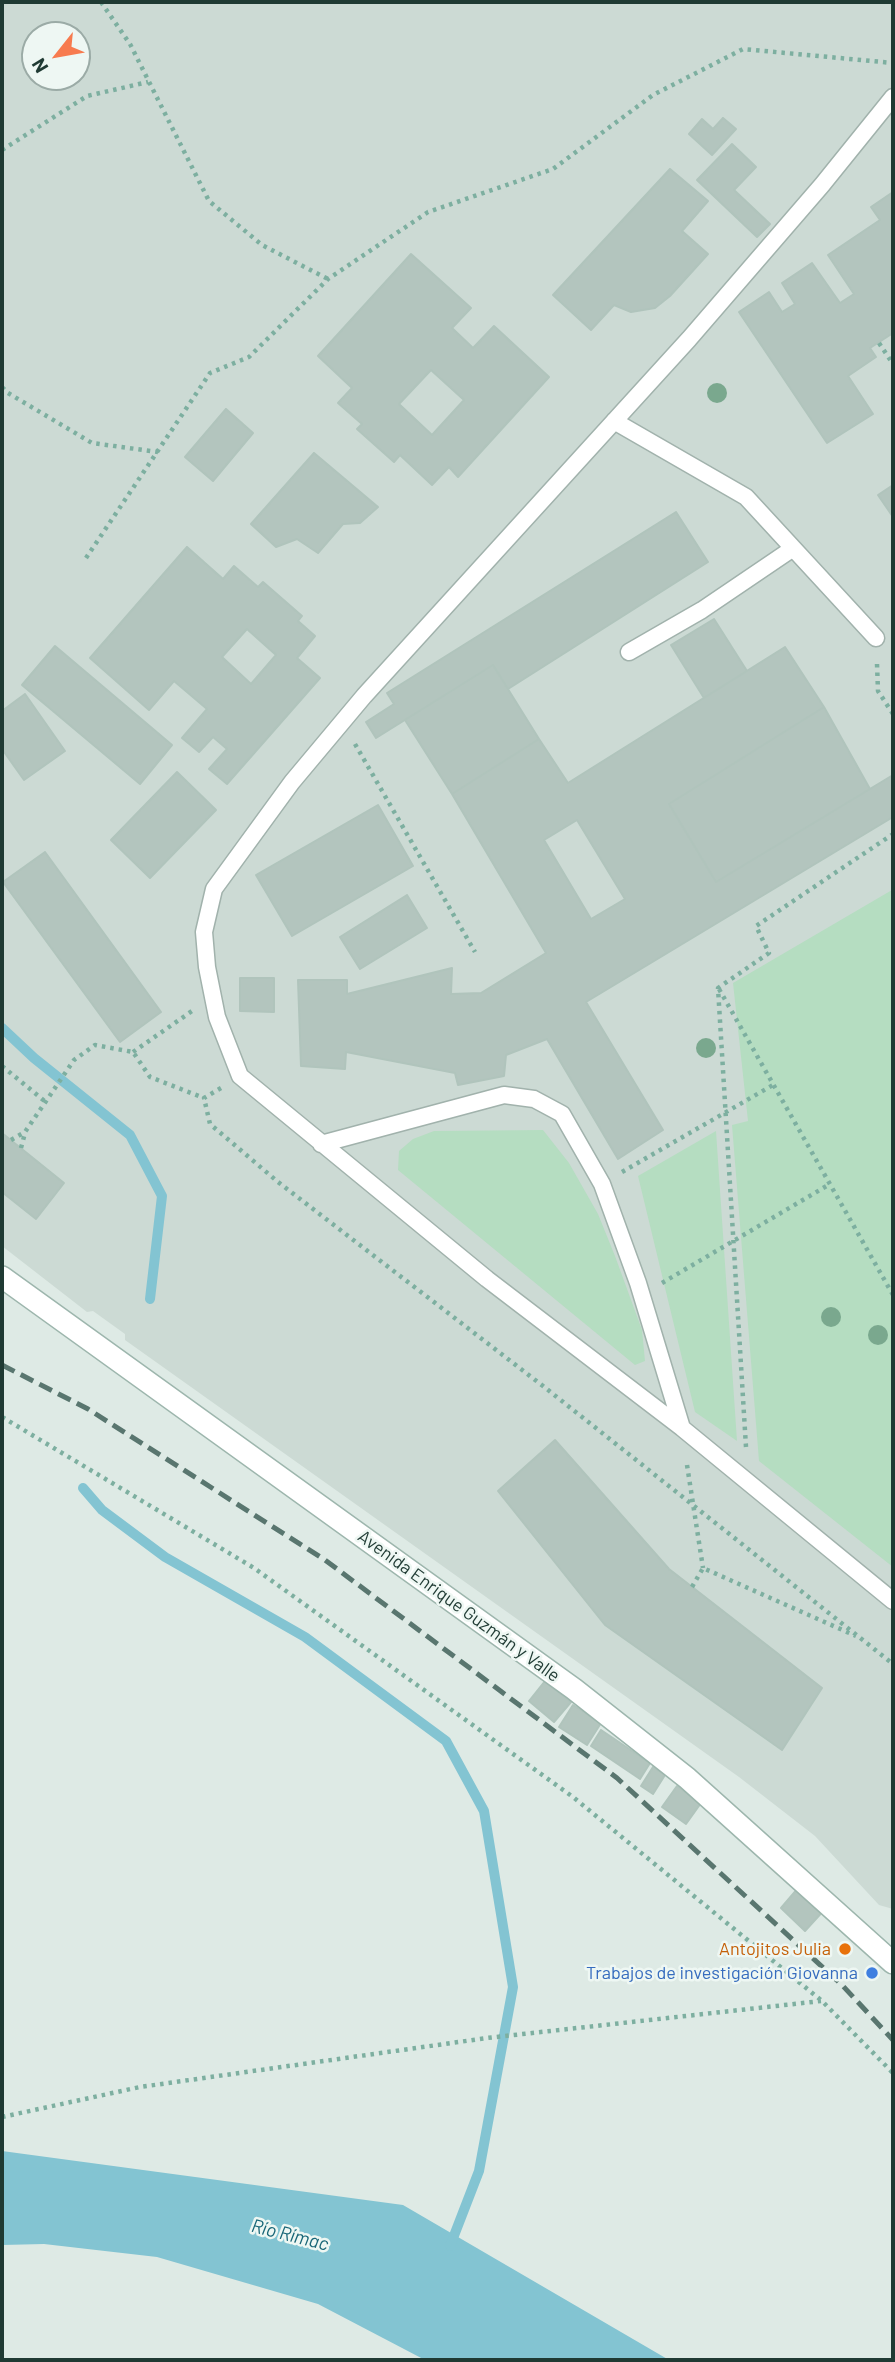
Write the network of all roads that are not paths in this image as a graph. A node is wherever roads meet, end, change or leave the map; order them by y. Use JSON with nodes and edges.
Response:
{"nodes":[{"id":1,"x":893,"y":97,"type":"edge"},
{"id":2,"x":614,"y":421,"type":"junction"},
{"id":3,"x":792,"y":549,"type":"junction"},
{"id":4,"x":876,"y":638,"type":"road end"},
{"id":5,"x":629,"y":652,"type":"dead end"},
{"id":6,"x":321,"y":1144,"type":"junction"},
{"id":7,"x":2,"y":1278,"type":"edge"},
{"id":8,"x":682,"y":1427,"type":"junction"},
{"id":9,"x":893,"y":1601,"type":"edge"},
{"id":10,"x":893,"y":1963,"type":"edge"}],
"edges":[{"from":1,"to":2,"type":"lane"},
{"from":2,"to":3,"type":"lane"},
{"from":2,"to":6,"type":"lane"},
{"from":3,"to":4,"type":"lane"},
{"from":3,"to":5,"type":"lane"},
{"from":6,"to":8,"type":"lane"},
{"from":6,"to":8,"type":"lane"},
{"from":7,"to":10,"type":"street","name":"Avenida Enrique Guzmán y Valle"},
{"from":8,"to":9,"type":"lane"}]}
